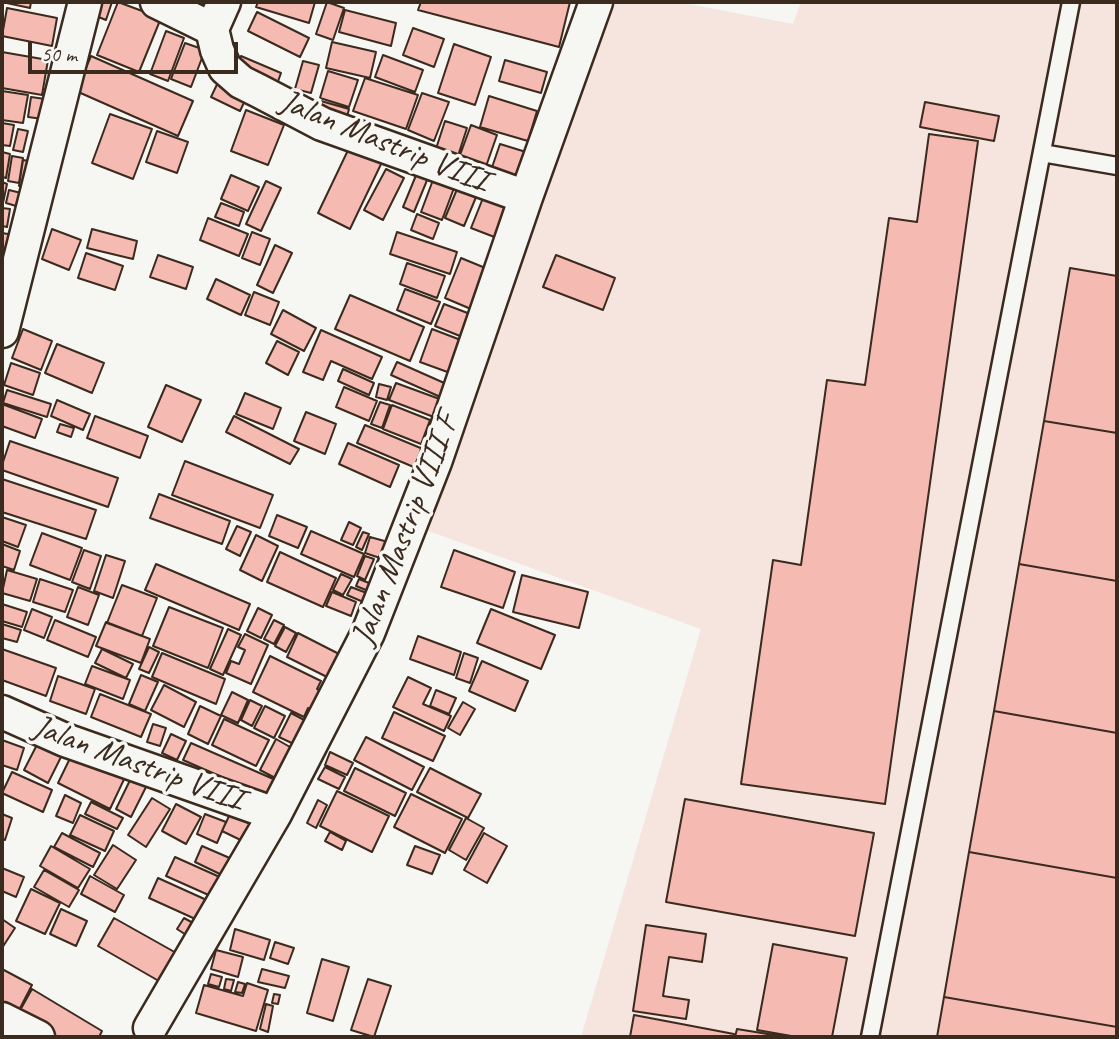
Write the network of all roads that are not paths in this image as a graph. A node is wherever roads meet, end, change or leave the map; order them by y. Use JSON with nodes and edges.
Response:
{"nodes":[{"id":1,"x":85,"y":2,"type":"edge"},
{"id":2,"x":157,"y":2,"type":"edge"},
{"id":3,"x":597,"y":2,"type":"edge"},
{"id":4,"x":1071,"y":2,"type":"edge"},
{"id":5,"x":218,"y":15,"type":"edge"},
{"id":6,"x":1042,"y":153,"type":"junction"},
{"id":7,"x":1117,"y":166,"type":"edge"},
{"id":8,"x":526,"y":197,"type":"junction"},
{"id":9,"x":3,"y":326,"type":"edge"},
{"id":10,"x":2,"y":712,"type":"edge"},
{"id":11,"x":275,"y":814,"type":"junction"},
{"id":12,"x":2,"y":1019,"type":"edge"},
{"id":13,"x":150,"y":1028,"type":"dead end"},
{"id":14,"x":38,"y":1037,"type":"edge"},
{"id":15,"x":870,"y":1037,"type":"edge"}],
"edges":[{"from":1,"to":9,"type":"street"},
{"from":2,"to":5,"type":"street","name":"Jalan Mastrip VIII"},
{"from":3,"to":8,"type":"street","name":"Jalan Mastrip VIII F"},
{"from":4,"to":6,"type":"lane"},
{"from":5,"to":8,"type":"street","name":"Jalan Mastrip VIII"},
{"from":6,"to":7,"type":"lane"},
{"from":6,"to":15,"type":"lane"},
{"from":8,"to":11,"type":"street","name":"Jalan Mastrip VIII F"},
{"from":10,"to":11,"type":"street","name":"Jalan Mastrip VIII"},
{"from":11,"to":13,"type":"street","name":"Jalan Mastrip VIII F"},
{"from":12,"to":14,"type":"street"}]}
